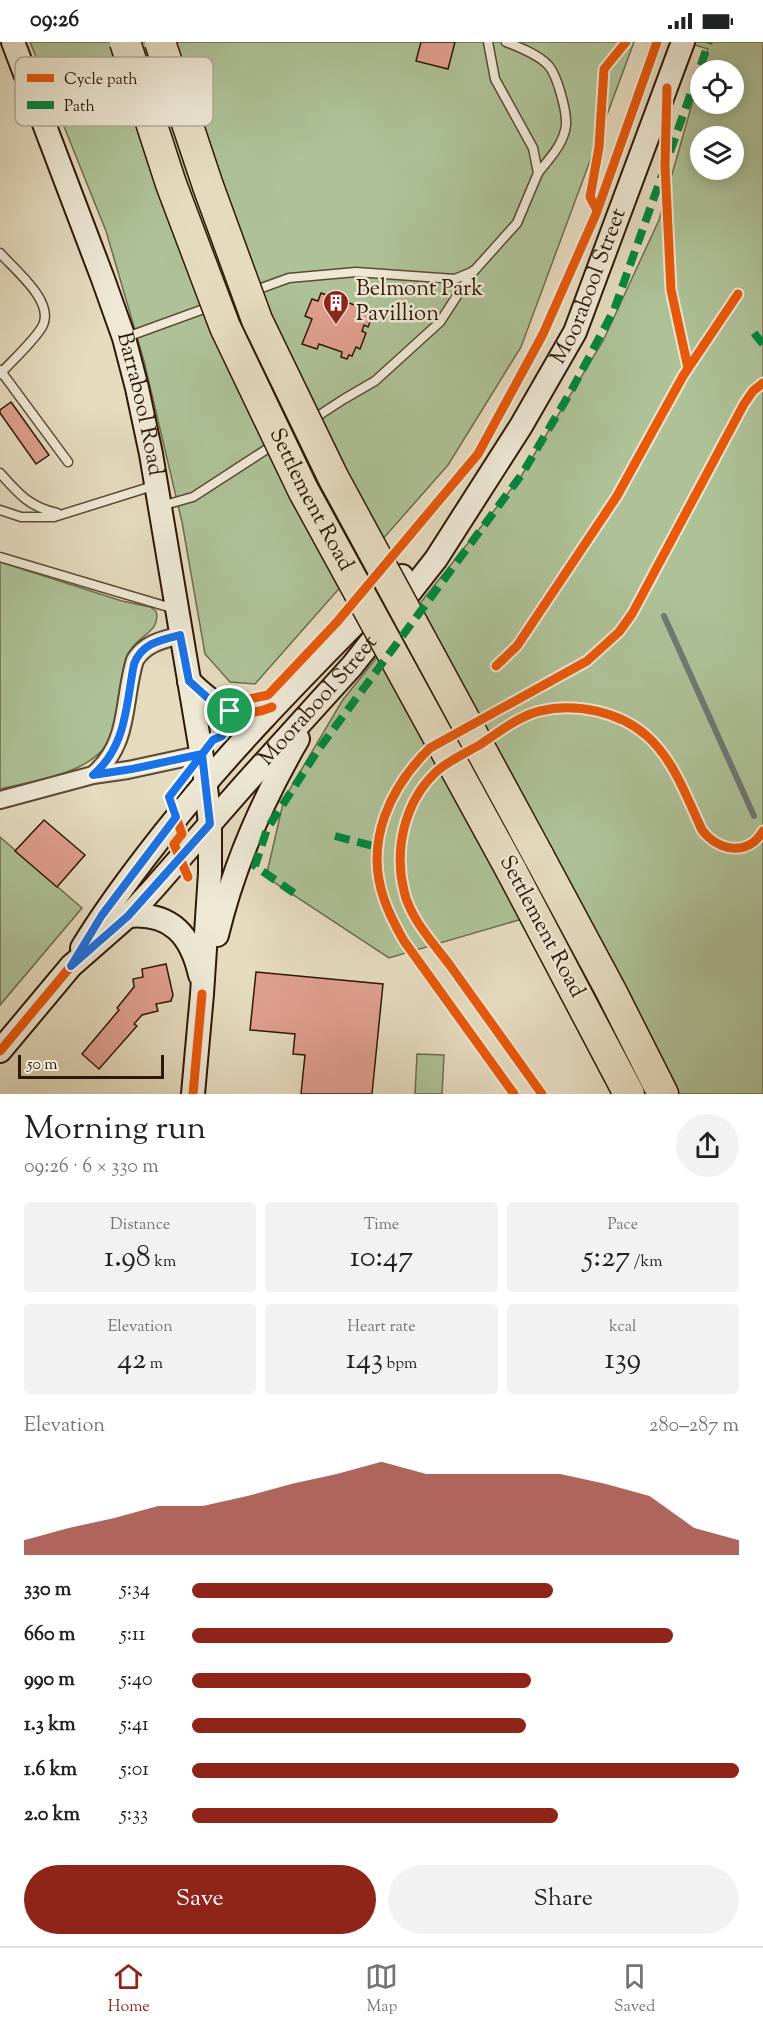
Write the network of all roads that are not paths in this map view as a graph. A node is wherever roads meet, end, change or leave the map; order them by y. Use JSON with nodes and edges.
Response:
{"nodes":[{"id":1,"x":13,"y":42,"type":"edge"},
{"id":2,"x":125,"y":42,"type":"edge"},
{"id":3,"x":160,"y":42,"type":"edge"},
{"id":4,"x":488,"y":42,"type":"edge"},
{"id":5,"x":506,"y":42,"type":"edge"},
{"id":6,"x":681,"y":48,"type":"edge"},
{"id":7,"x":19,"y":57,"type":"edge"},
{"id":8,"x":130,"y":57,"type":"edge"},
{"id":9,"x":165,"y":57,"type":"edge"},
{"id":10,"x":45,"y":126,"type":"edge"},
{"id":11,"x":152,"y":126,"type":"edge"},
{"id":12,"x":188,"y":126,"type":"edge"},
{"id":13,"x":538,"y":173,"type":"junction"},
{"id":14,"x":0,"y":253,"type":"edge"},
{"id":15,"x":474,"y":271,"type":"junction"},
{"id":16,"x":124,"y":338,"type":"junction"},
{"id":17,"x":1,"y":372,"type":"edge"},
{"id":18,"x":68,"y":462,"type":"dead end"},
{"id":19,"x":0,"y":473,"type":"edge"},
{"id":20,"x":158,"y":496,"type":"junction"},
{"id":21,"x":0,"y":510,"type":"edge"},
{"id":22,"x":63,"y":514,"type":"junction"},
{"id":23,"x":463,"y":515,"type":"junction"},
{"id":24,"x":0,"y":557,"type":"edge"},
{"id":25,"x":176,"y":609,"type":"junction"},
{"id":26,"x":180,"y":635,"type":"junction"},
{"id":27,"x":189,"y":681,"type":"junction"},
{"id":28,"x":324,"y":696,"type":"junction"},
{"id":29,"x":272,"y":707,"type":"junction"},
{"id":30,"x":202,"y":754,"type":"junction"},
{"id":31,"x":93,"y":775,"type":"junction"},
{"id":32,"x":206,"y":781,"type":"junction"},
{"id":33,"x":0,"y":800,"type":"edge"},
{"id":34,"x":210,"y":824,"type":"junction"},
{"id":35,"x":128,"y":916,"type":"junction"},
{"id":36,"x":71,"y":966,"type":"junction"},
{"id":37,"x":202,"y":994,"type":"junction"},
{"id":38,"x":0,"y":1051,"type":"edge"},
{"id":39,"x":193,"y":1094,"type":"edge"},
{"id":40,"x":629,"y":1094,"type":"edge"},
{"id":41,"x":663,"y":1094,"type":"edge"}],
"edges":[{"from":1,"to":7,"type":"street","name":"Barrabool Road"},
{"from":2,"to":8,"type":"highway","name":"Settlement Road","bridge":true},
{"from":3,"to":9,"type":"highway","name":"Settlement Road","bridge":true},
{"from":4,"to":13,"type":"lane"},
{"from":5,"to":13,"type":"lane"},
{"from":6,"to":23,"type":"street","name":"Moorabool Street"},
{"from":10,"to":16,"type":"street","name":"Barrabool Road"},
{"from":11,"to":40,"type":"highway","name":"Settlement Road","bridge":true},
{"from":12,"to":41,"type":"highway","name":"Settlement Road","bridge":true},
{"from":13,"to":15,"type":"lane"},
{"from":14,"to":17,"type":"lane"},
{"from":15,"to":16,"type":"lane"},
{"from":15,"to":20,"type":"lane"},
{"from":16,"to":20,"type":"street","name":"Barrabool Road"},
{"from":17,"to":18,"type":"lane"},
{"from":19,"to":22,"type":"lane"},
{"from":20,"to":22,"type":"lane"},
{"from":20,"to":25,"type":"street","name":"Barrabool Road"},
{"from":21,"to":22,"type":"lane"},
{"from":23,"to":28,"type":"street","name":"Moorabool Street"},
{"from":23,"to":29,"type":"street","name":"Moorabool Street"},
{"from":24,"to":25,"type":"lane"},
{"from":25,"to":26,"type":"street","name":"Barrabool Road"},
{"from":26,"to":27,"type":"street","name":"Barrabool Road"},
{"from":26,"to":31,"type":"street"},
{"from":27,"to":29,"type":"street"},
{"from":27,"to":30,"type":"street","name":"Barrabool Road"},
{"from":28,"to":34,"type":"street","name":"Moorabool Street"},
{"from":28,"to":37,"type":"street"},
{"from":29,"to":32,"type":"street","name":"Moorabool Street"},
{"from":30,"to":31,"type":"street"},
{"from":30,"to":32,"type":"street","name":"Barrabool Road"},
{"from":31,"to":33,"type":"street"},
{"from":32,"to":34,"type":"street","name":"Barrabool Road"},
{"from":32,"to":36,"type":"street","name":"Moorabool Street"},
{"from":34,"to":35,"type":"street","name":"Moorabool Street"},
{"from":34,"to":37,"type":"street","name":"Barrabool Road"},
{"from":35,"to":36,"type":"street","name":"Moorabool Street"},
{"from":35,"to":37,"type":"street"},
{"from":36,"to":38,"type":"street"},
{"from":37,"to":39,"type":"street"}]}
